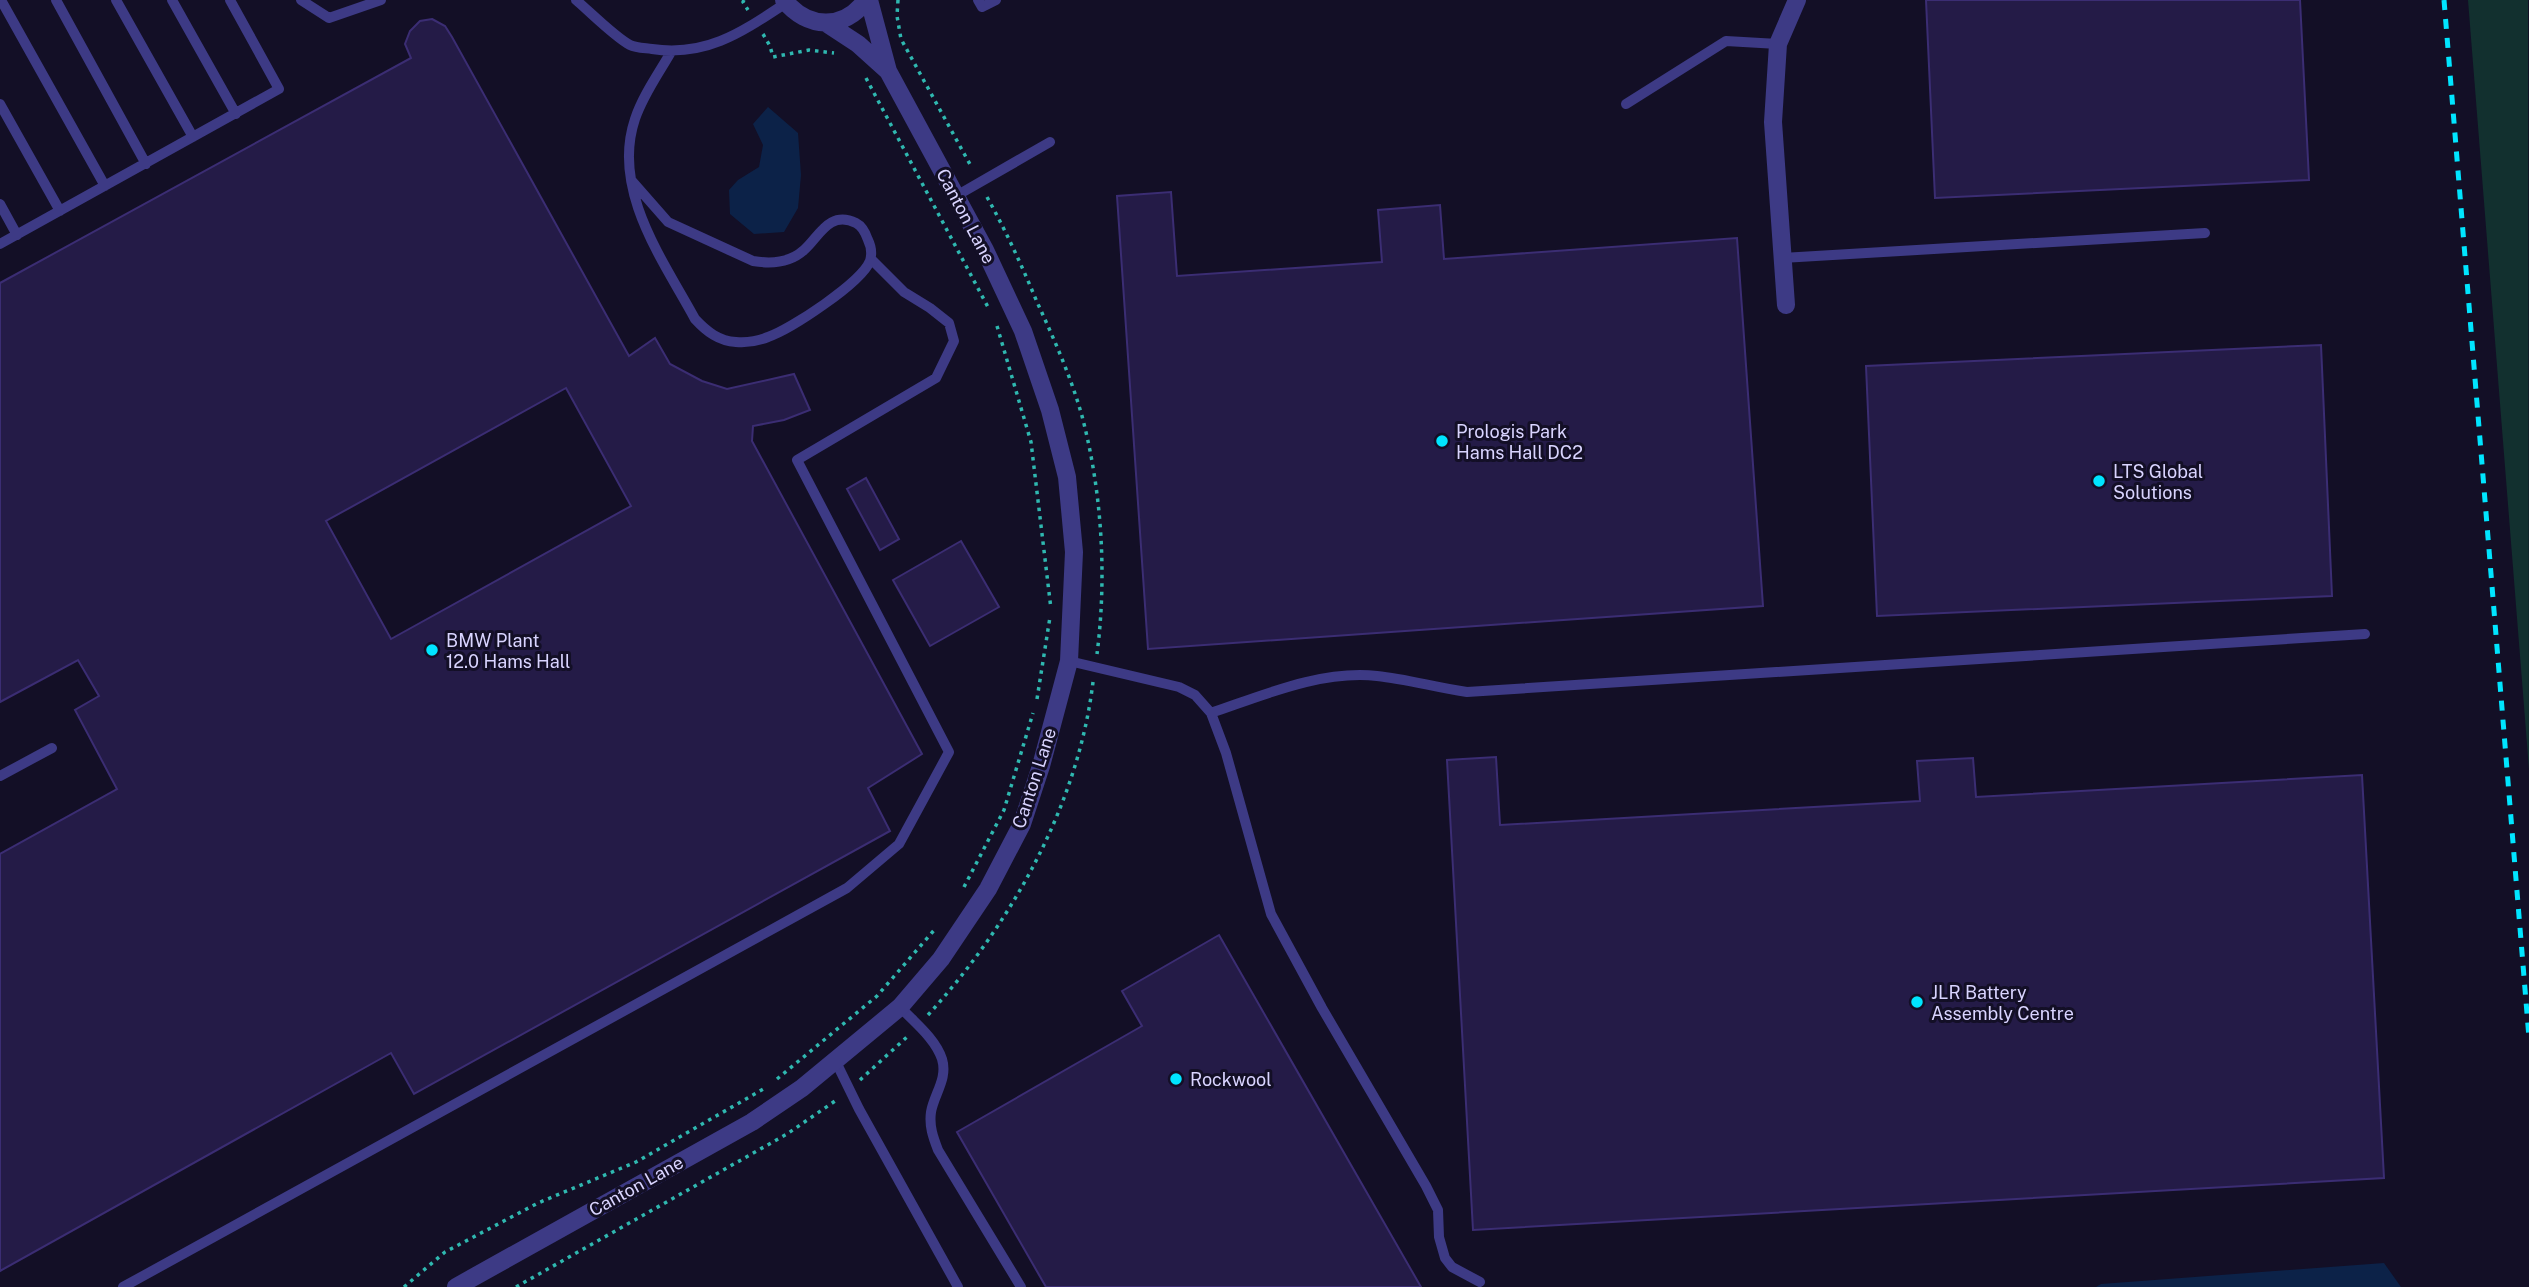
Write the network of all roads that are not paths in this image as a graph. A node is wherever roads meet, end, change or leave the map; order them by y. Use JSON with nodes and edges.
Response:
{"nodes":[{"id":1,"x":1,"y":0,"type":"edge"},
{"id":2,"x":56,"y":0,"type":"edge"},
{"id":3,"x":116,"y":0,"type":"edge"},
{"id":4,"x":172,"y":0,"type":"edge"},
{"id":5,"x":230,"y":0,"type":"edge"},
{"id":6,"x":301,"y":0,"type":"edge"},
{"id":7,"x":381,"y":0,"type":"edge"},
{"id":8,"x":576,"y":0,"type":"edge"},
{"id":9,"x":867,"y":0,"type":"edge"},
{"id":10,"x":978,"y":0,"type":"edge"},
{"id":11,"x":996,"y":0,"type":"edge"},
{"id":12,"x":1797,"y":0,"type":"edge"},
{"id":13,"x":785,"y":1,"type":"edge"},
{"id":14,"x":826,"y":23,"type":"junction"},
{"id":15,"x":1777,"y":44,"type":"junction"},
{"id":16,"x":671,"y":52,"type":"junction"},
{"id":17,"x":888,"y":71,"type":"junction"},
{"id":18,"x":0,"y":104,"type":"edge"},
{"id":19,"x":1626,"y":104,"type":"dead end"},
{"id":20,"x":236,"y":114,"type":"junction"},
{"id":21,"x":193,"y":137,"type":"junction"},
{"id":22,"x":1051,"y":142,"type":"dead end"},
{"id":23,"x":146,"y":163,"type":"junction"},
{"id":24,"x":632,"y":181,"type":"junction"},
{"id":25,"x":105,"y":186,"type":"junction"},
{"id":26,"x":956,"y":196,"type":"junction"},
{"id":27,"x":0,"y":204,"type":"edge"},
{"id":28,"x":60,"y":211,"type":"junction"},
{"id":29,"x":2205,"y":233,"type":"dead end"},
{"id":30,"x":17,"y":234,"type":"junction"},
{"id":31,"x":0,"y":244,"type":"edge"},
{"id":32,"x":1782,"y":258,"type":"junction"},
{"id":33,"x":871,"y":259,"type":"junction"},
{"id":34,"x":1786,"y":305,"type":"dead end"},
{"id":35,"x":2365,"y":634,"type":"dead end"},
{"id":36,"x":1069,"y":661,"type":"junction"},
{"id":37,"x":1211,"y":713,"type":"junction"},
{"id":38,"x":52,"y":748,"type":"dead end"},
{"id":39,"x":0,"y":776,"type":"edge"},
{"id":40,"x":900,"y":1007,"type":"junction"},
{"id":41,"x":836,"y":1062,"type":"junction"},
{"id":42,"x":1480,"y":1282,"type":"dead end"},
{"id":43,"x":123,"y":1287,"type":"edge"},
{"id":44,"x":456,"y":1287,"type":"edge"},
{"id":45,"x":958,"y":1287,"type":"edge"},
{"id":46,"x":1021,"y":1287,"type":"edge"}],
"edges":[{"from":1,"to":25,"type":"lane"},
{"from":2,"to":23,"type":"lane"},
{"from":3,"to":21,"type":"lane"},
{"from":4,"to":20,"type":"lane"},
{"from":5,"to":20,"type":"lane"},
{"from":6,"to":7,"type":"lane"},
{"from":8,"to":16,"type":"lane"},
{"from":9,"to":14,"type":"street"},
{"from":9,"to":17,"type":"street","name":"Canton Lane"},
{"from":10,"to":11,"type":"lane"},
{"from":12,"to":15,"type":"street"},
{"from":13,"to":14,"type":"street","name":"Canton Lane"},
{"from":13,"to":16,"type":"lane"},
{"from":14,"to":17,"type":"street","name":"Canton Lane"},
{"from":15,"to":19,"type":"lane"},
{"from":15,"to":32,"type":"street"},
{"from":16,"to":24,"type":"lane"},
{"from":17,"to":26,"type":"street","name":"Canton Lane"},
{"from":18,"to":28,"type":"lane"},
{"from":20,"to":21,"type":"lane"},
{"from":21,"to":23,"type":"lane"},
{"from":22,"to":26,"type":"lane"},
{"from":23,"to":25,"type":"lane"},
{"from":24,"to":33,"type":"lane"},
{"from":24,"to":33,"type":"lane"},
{"from":25,"to":28,"type":"lane"},
{"from":26,"to":36,"type":"street","name":"Canton Lane"},
{"from":27,"to":30,"type":"lane"},
{"from":28,"to":30,"type":"lane"},
{"from":29,"to":32,"type":"lane"},
{"from":30,"to":31,"type":"lane"},
{"from":32,"to":34,"type":"street"},
{"from":33,"to":43,"type":"lane"},
{"from":35,"to":37,"type":"lane"},
{"from":36,"to":37,"type":"lane"},
{"from":36,"to":40,"type":"street","name":"Canton Lane"},
{"from":37,"to":42,"type":"lane"},
{"from":38,"to":39,"type":"lane"},
{"from":40,"to":41,"type":"street","name":"Canton Lane"},
{"from":40,"to":46,"type":"lane"},
{"from":41,"to":44,"type":"street","name":"Canton Lane"},
{"from":41,"to":45,"type":"lane"}]}
